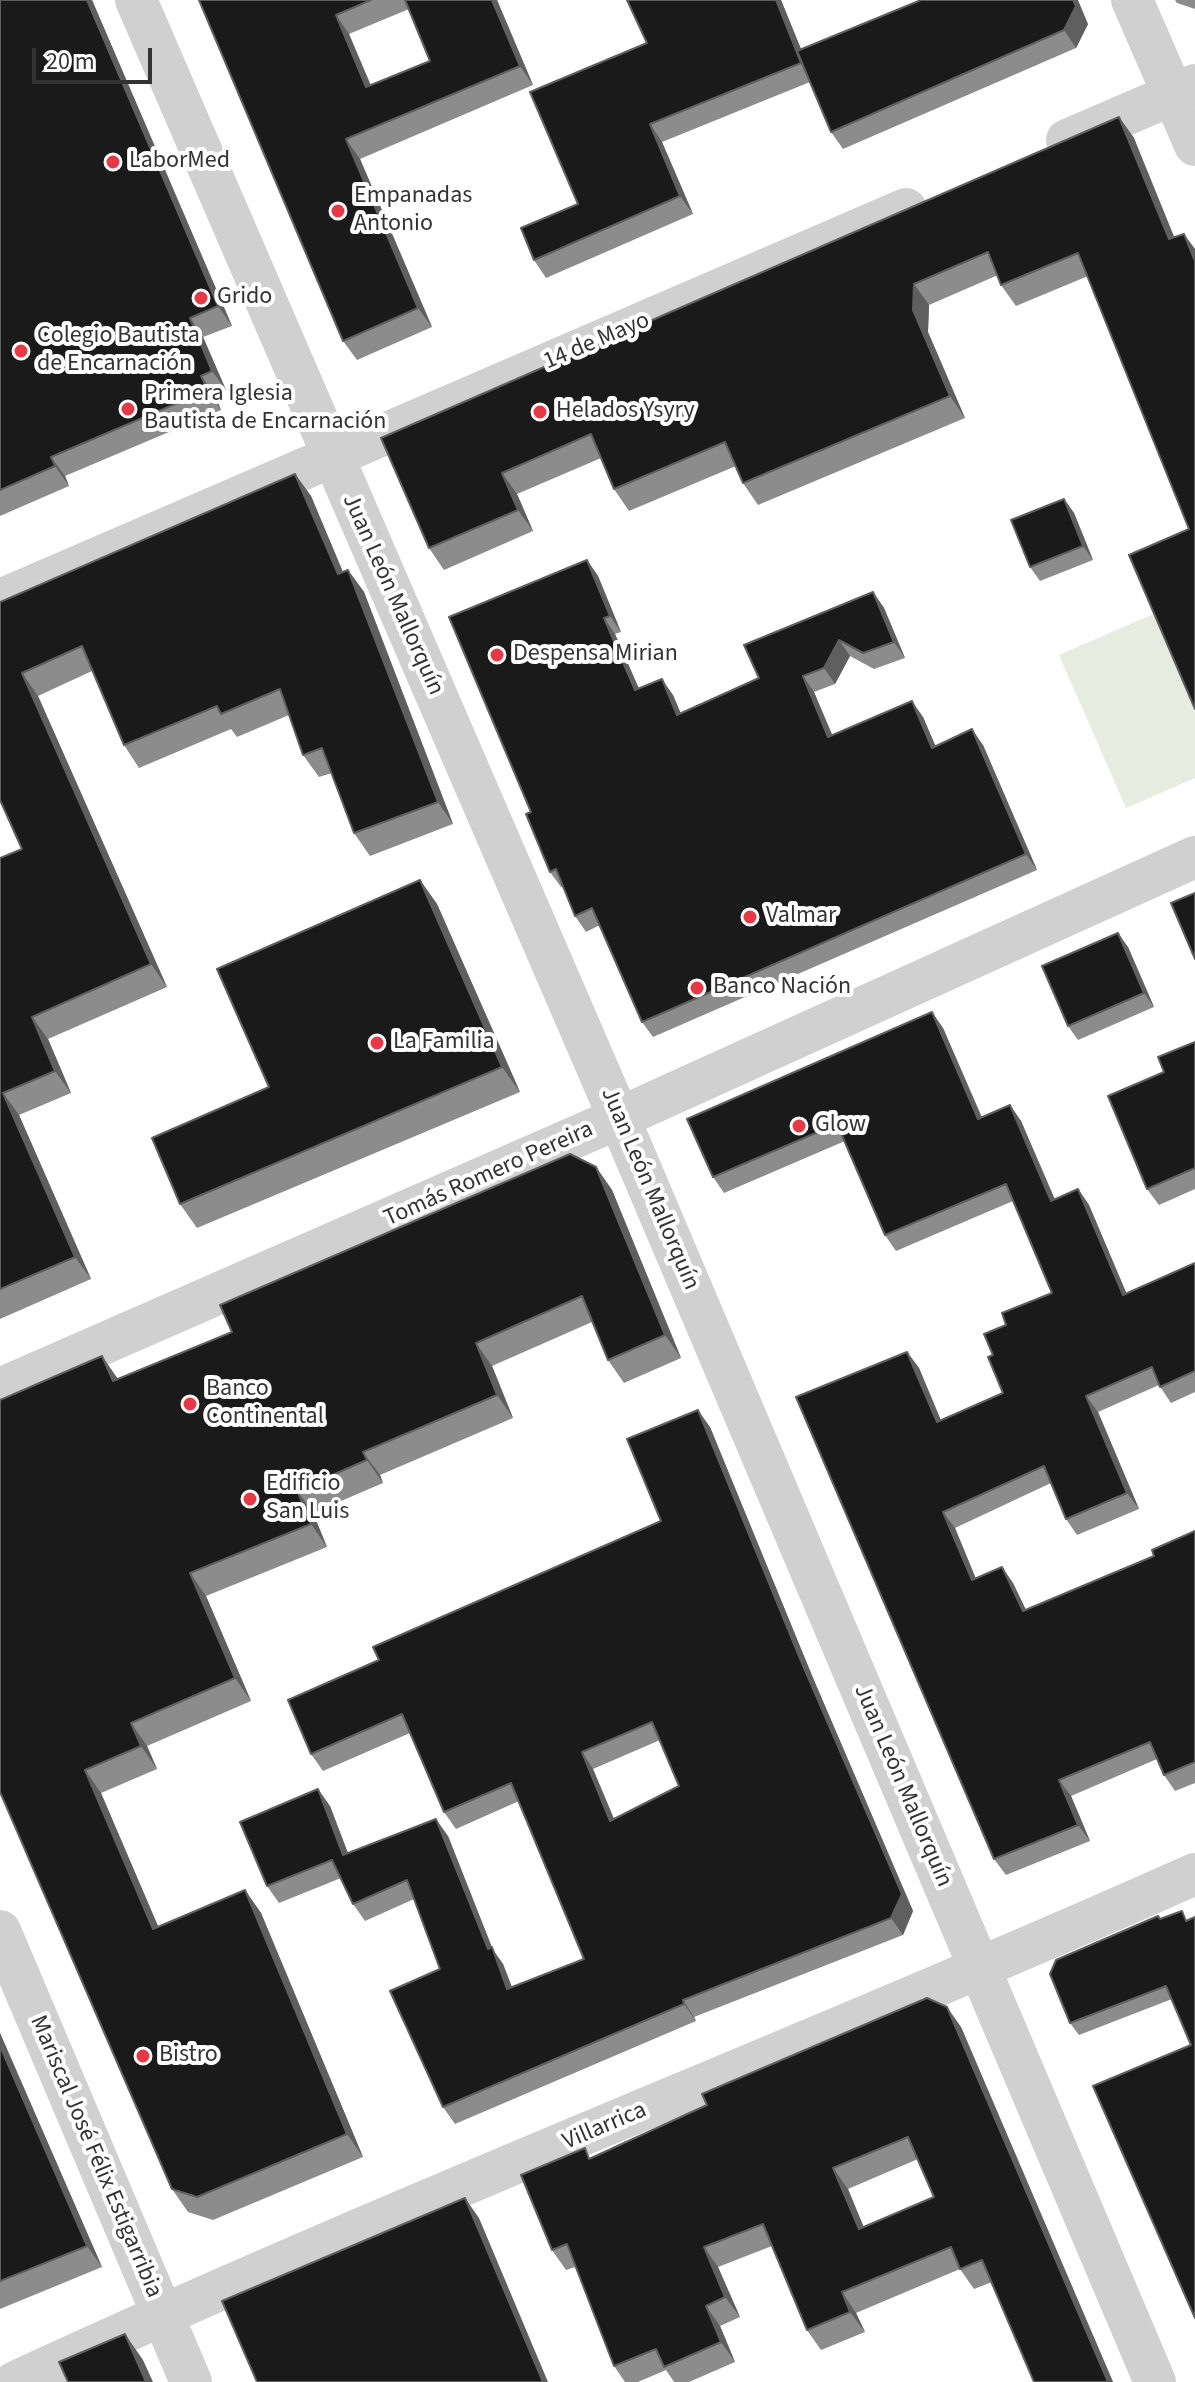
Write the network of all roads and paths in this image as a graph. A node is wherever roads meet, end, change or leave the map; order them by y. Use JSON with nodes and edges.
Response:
{"nodes":[{"id":1,"x":136,"y":0,"type":"edge"},
{"id":2,"x":1132,"y":0,"type":"edge"},
{"id":3,"x":1184,"y":90,"type":"edge"},
{"id":4,"x":1195,"y":145,"type":"edge"},
{"id":5,"x":1028,"y":157,"type":"edge"},
{"id":6,"x":941,"y":194,"type":"edge"},
{"id":7,"x":331,"y":457,"type":"junction"},
{"id":8,"x":0,"y":600,"type":"edge"},
{"id":9,"x":1195,"y":857,"type":"edge"},
{"id":10,"x":619,"y":1118,"type":"junction"},
{"id":11,"x":0,"y":1389,"type":"edge"},
{"id":12,"x":1195,"y":1874,"type":"edge"},
{"id":13,"x":0,"y":1931,"type":"edge"},
{"id":14,"x":979,"y":1970,"type":"junction"},
{"id":15,"x":161,"y":2314,"type":"junction"},
{"id":16,"x":15,"y":2382,"type":"edge"},
{"id":17,"x":191,"y":2382,"type":"edge"},
{"id":18,"x":1155,"y":2382,"type":"edge"}],
"edges":[{"from":1,"to":7,"type":"street","name":"Juan León Mallorquín"},
{"from":2,"to":3,"type":"street"},
{"from":3,"to":4,"type":"street"},
{"from":3,"to":5,"type":"street"},
{"from":6,"to":7,"type":"street","name":"14 de Mayo"},
{"from":7,"to":8,"type":"street","name":"14 de Mayo"},
{"from":7,"to":10,"type":"street","name":"Juan León Mallorquín"},
{"from":9,"to":10,"type":"street","name":"Tomás Romero Pereira"},
{"from":10,"to":11,"type":"street","name":"Tomás Romero Pereira"},
{"from":10,"to":14,"type":"street","name":"Juan León Mallorquín"},
{"from":12,"to":14,"type":"street","name":"Villarrica"},
{"from":13,"to":15,"type":"street","name":"Mariscal José Félix Estigarribia"},
{"from":14,"to":15,"type":"street","name":"Villarrica"},
{"from":14,"to":18,"type":"street","name":"Juan León Mallorquín"},
{"from":15,"to":16,"type":"street","name":"Villarrica"},
{"from":15,"to":17,"type":"street","name":"Mariscal José Félix Estigarribia"}]}
